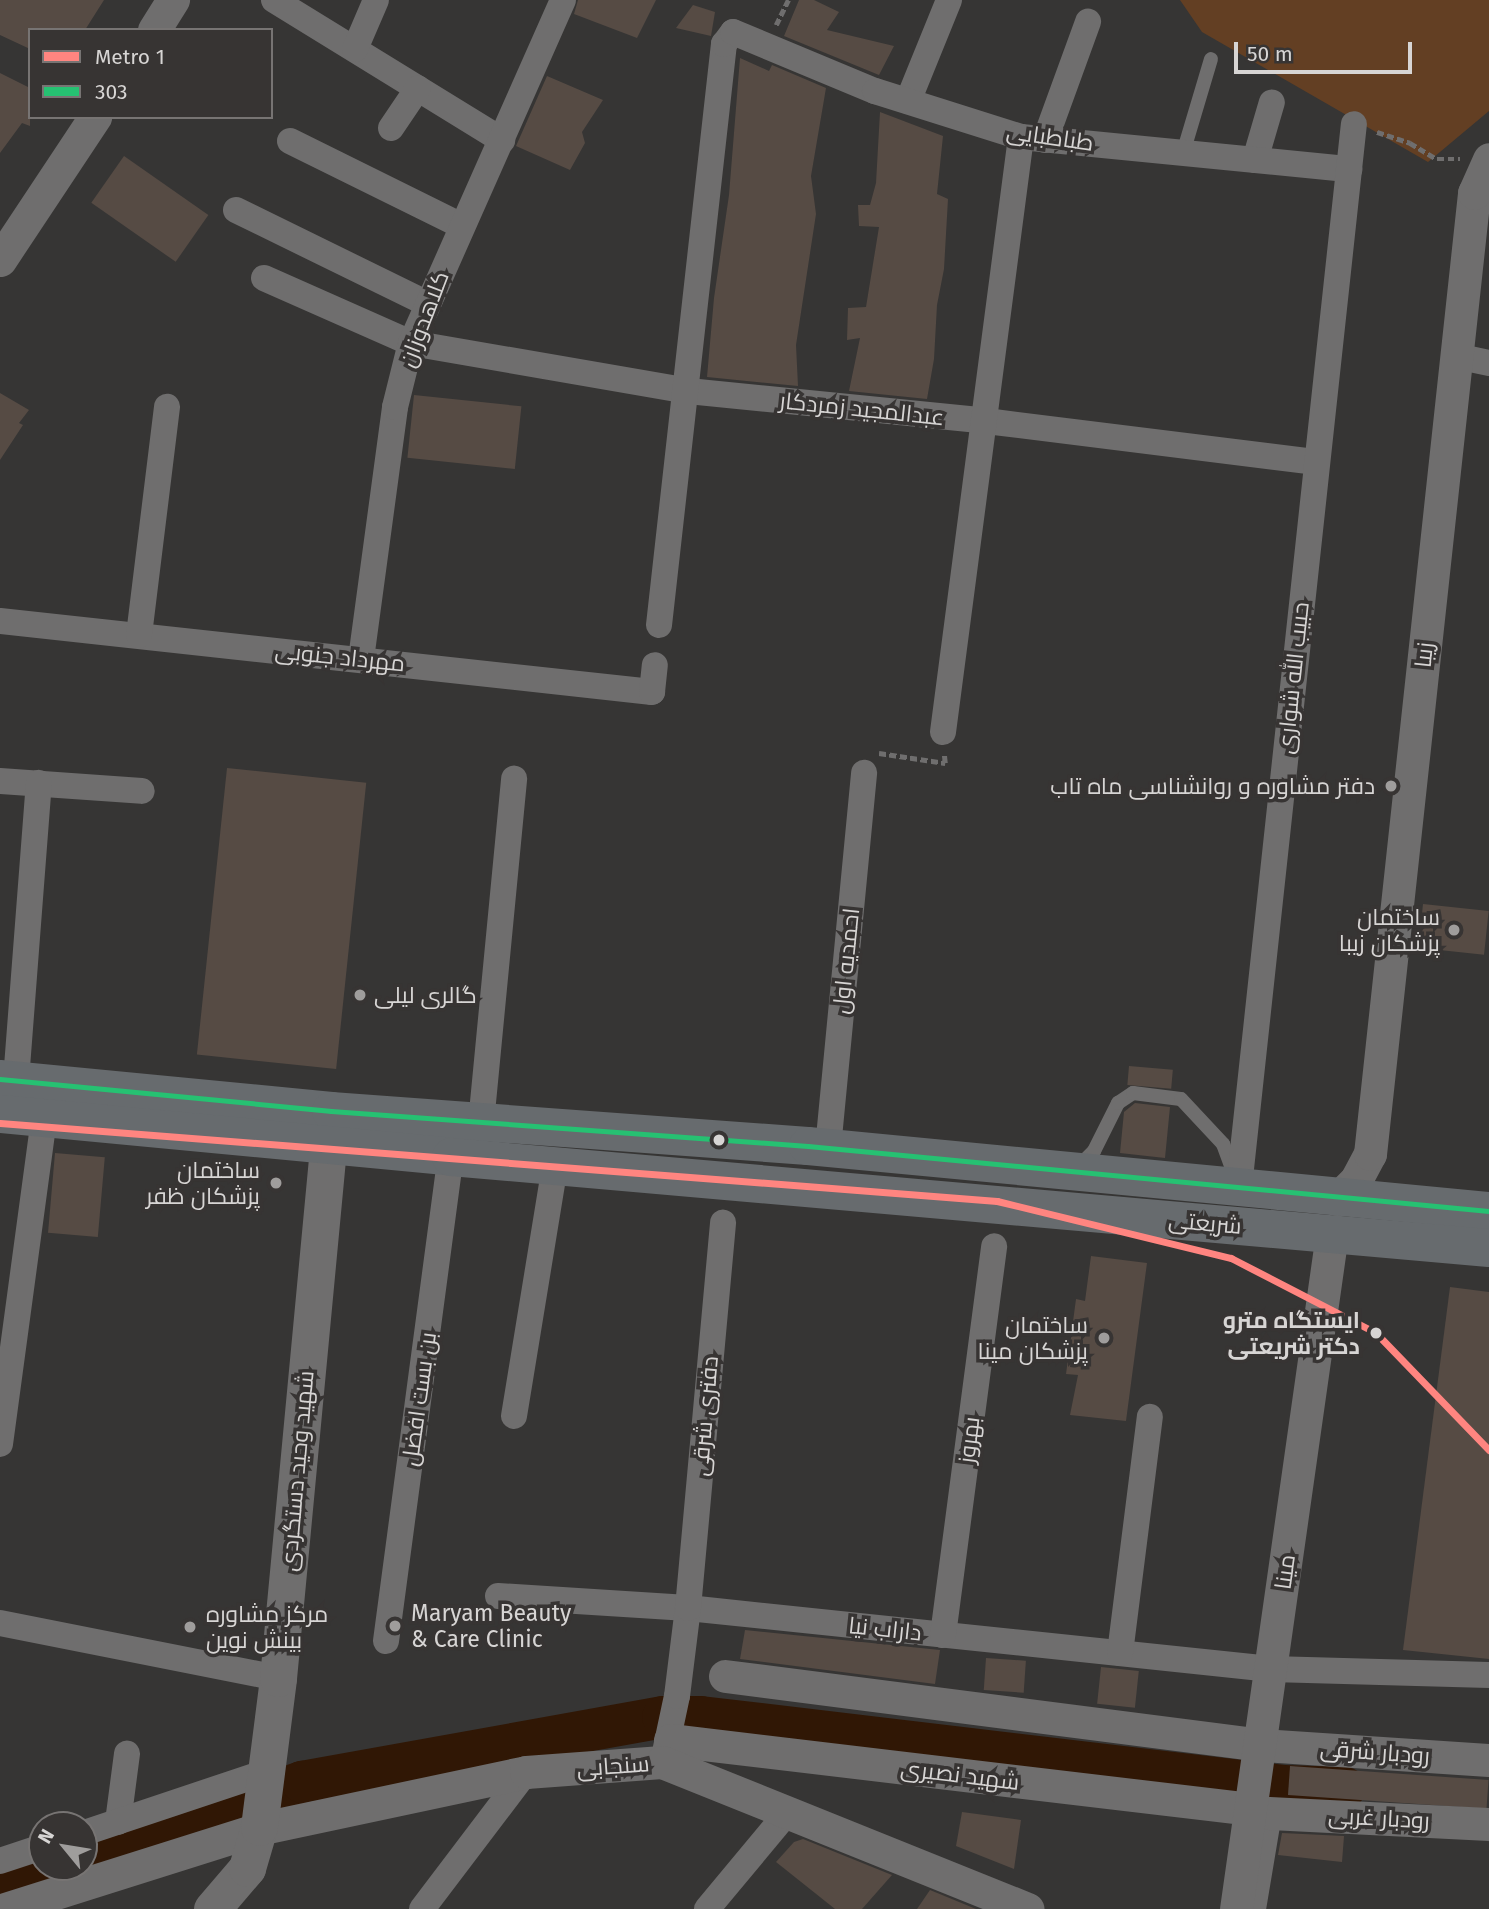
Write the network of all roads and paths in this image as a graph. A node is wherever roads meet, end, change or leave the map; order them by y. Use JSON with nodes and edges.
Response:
{"nodes":[{"id":1,"x":173,"y":0,"type":"edge"},
{"id":2,"x":274,"y":0,"type":"edge"},
{"id":3,"x":376,"y":0,"type":"edge"},
{"id":4,"x":563,"y":0,"type":"edge"},
{"id":5,"x":949,"y":0,"type":"edge"},
{"id":6,"x":1088,"y":22,"type":"dead end"},
{"id":7,"x":155,"y":28,"type":"edge"},
{"id":8,"x":355,"y":49,"type":"junction"},
{"id":9,"x":1211,"y":59,"type":"dead end"},
{"id":10,"x":418,"y":88,"type":"junction"},
{"id":11,"x":908,"y":101,"type":"junction"},
{"id":12,"x":1272,"y":102,"type":"dead end"},
{"id":13,"x":94,"y":119,"type":"edge"},
{"id":14,"x":1354,"y":124,"type":"joint"},
{"id":15,"x":391,"y":128,"type":"dead end"},
{"id":16,"x":1033,"y":139,"type":"junction"},
{"id":17,"x":502,"y":140,"type":"junction"},
{"id":18,"x":290,"y":141,"type":"dead end"},
{"id":19,"x":1182,"y":153,"type":"junction"},
{"id":20,"x":1476,"y":159,"type":"edge"},
{"id":21,"x":1255,"y":160,"type":"junction"},
{"id":22,"x":1349,"y":169,"type":"junction"},
{"id":23,"x":236,"y":210,"type":"dead end"},
{"id":24,"x":462,"y":226,"type":"junction"},
{"id":25,"x":0,"y":260,"type":"edge"},
{"id":26,"x":264,"y":278,"type":"dead end"},
{"id":27,"x":428,"y":304,"type":"junction"},
{"id":28,"x":411,"y":343,"type":"junction"},
{"id":29,"x":1456,"y":356,"type":"junction"},
{"id":30,"x":1489,"y":363,"type":"edge"},
{"id":31,"x":688,"y":391,"type":"junction"},
{"id":32,"x":167,"y":407,"type":"dead end"},
{"id":33,"x":986,"y":421,"type":"junction"},
{"id":34,"x":1316,"y":462,"type":"junction"},
{"id":35,"x":0,"y":621,"type":"edge"},
{"id":36,"x":659,"y":625,"type":"dead end"},
{"id":37,"x":139,"y":635,"type":"junction"},
{"id":38,"x":361,"y":659,"type":"junction"},
{"id":39,"x":655,"y":665,"type":"dead end"},
{"id":40,"x":943,"y":732,"type":"joint"},
{"id":41,"x":864,"y":773,"type":"joint"},
{"id":42,"x":514,"y":779,"type":"dead end"},
{"id":43,"x":0,"y":781,"type":"edge"},
{"id":44,"x":39,"y":783,"type":"junction"},
{"id":45,"x":142,"y":791,"type":"dead end"},
{"id":46,"x":8,"y":1079,"type":"edge"},
{"id":47,"x":0,"y":1114,"type":"edge"},
{"id":48,"x":44,"y":1118,"type":"junction"},
{"id":49,"x":481,"y":1123,"type":"junction"},
{"id":50,"x":340,"y":1135,"type":"junction"},
{"id":51,"x":681,"y":1137,"type":"junction"},
{"id":52,"x":828,"y":1148,"type":"junction"},
{"id":53,"x":452,"y":1157,"type":"junction"},
{"id":54,"x":555,"y":1166,"type":"junction"},
{"id":55,"x":1071,"y":1173,"type":"junction"},
{"id":56,"x":676,"y":1177,"type":"junction"},
{"id":57,"x":1239,"y":1187,"type":"junction"},
{"id":58,"x":1489,"y":1211,"type":"edge"},
{"id":59,"x":1335,"y":1217,"type":"junction"},
{"id":60,"x":723,"y":1223,"type":"dead end"},
{"id":61,"x":994,"y":1245,"type":"dead end"},
{"id":62,"x":1489,"y":1248,"type":"edge"},
{"id":63,"x":514,"y":1416,"type":"dead end"},
{"id":64,"x":1150,"y":1417,"type":"dead end"},
{"id":65,"x":0,"y":1444,"type":"edge"},
{"id":66,"x":498,"y":1596,"type":"dead end"},
{"id":67,"x":688,"y":1608,"type":"junction"},
{"id":68,"x":0,"y":1623,"type":"edge"},
{"id":69,"x":943,"y":1635,"type":"junction"},
{"id":70,"x":386,"y":1641,"type":"dead end"},
{"id":71,"x":1120,"y":1653,"type":"junction"},
{"id":72,"x":1272,"y":1669,"type":"junction"},
{"id":73,"x":1489,"y":1675,"type":"edge"},
{"id":74,"x":725,"y":1676,"type":"dead end"},
{"id":75,"x":278,"y":1678,"type":"junction"},
{"id":76,"x":1261,"y":1745,"type":"junction"},
{"id":77,"x":666,"y":1751,"type":"junction"},
{"id":78,"x":127,"y":1754,"type":"dead end"},
{"id":79,"x":1489,"y":1760,"type":"edge"},
{"id":80,"x":526,"y":1772,"type":"junction"},
{"id":81,"x":262,"y":1801,"type":"junction"},
{"id":82,"x":1259,"y":1811,"type":"junction"},
{"id":83,"x":787,"y":1813,"type":"junction"},
{"id":84,"x":118,"y":1822,"type":"junction"},
{"id":85,"x":1489,"y":1824,"type":"edge"},
{"id":86,"x":98,"y":1828,"type":"edge"},
{"id":87,"x":28,"y":1852,"type":"edge"},
{"id":88,"x":0,"y":1861,"type":"edge"},
{"id":89,"x":5,"y":1909,"type":"edge"},
{"id":90,"x":212,"y":1909,"type":"edge"},
{"id":91,"x":422,"y":1909,"type":"edge"},
{"id":92,"x":707,"y":1909,"type":"edge"},
{"id":93,"x":1028,"y":1909,"type":"edge"},
{"id":94,"x":1236,"y":1909,"type":"edge"},
{"id":95,"x":1253,"y":1909,"type":"edge"}],
"edges":[{"from":1,"to":7,"type":"street"},
{"from":2,"to":8,"type":"street"},
{"from":3,"to":8,"type":"street"},
{"from":4,"to":17,"type":"street","name":"کلاهدوزان"},
{"from":5,"to":11,"type":"street"},
{"from":6,"to":16,"type":"street"},
{"from":8,"to":10,"type":"street"},
{"from":9,"to":19,"type":"lane"},
{"from":10,"to":15,"type":"street"},
{"from":10,"to":17,"type":"street"},
{"from":11,"to":16,"type":"street","name":"طباطبایی"},
{"from":11,"to":31,"type":"street","name":"طباطبایی"},
{"from":12,"to":21,"type":"street"},
{"from":13,"to":25,"type":"street"},
{"from":14,"to":20,"type":"path"},
{"from":14,"to":22,"type":"street","name":"حبیب الله شواری"},
{"from":16,"to":19,"type":"street","name":"طباطبایی"},
{"from":16,"to":33,"type":"street"},
{"from":17,"to":24,"type":"street","name":"کلاهدوزان"},
{"from":18,"to":24,"type":"street"},
{"from":19,"to":21,"type":"street","name":"طباطبایی"},
{"from":20,"to":29,"type":"street","name":"زیبا"},
{"from":21,"to":22,"type":"street","name":"طباطبایی"},
{"from":22,"to":34,"type":"street","name":"حبیب الله شواری"},
{"from":23,"to":27,"type":"street"},
{"from":24,"to":27,"type":"street","name":"کلاهدوزان"},
{"from":26,"to":28,"type":"street","name":"عبدالمجید زمردکار"},
{"from":27,"to":28,"type":"street","name":"کلاهدوزان"},
{"from":28,"to":31,"type":"street","name":"عبدالمجید زمردکار"},
{"from":28,"to":38,"type":"street","name":"کلاهدوزان"},
{"from":29,"to":30,"type":"street"},
{"from":29,"to":59,"type":"street","name":"زیبا"},
{"from":31,"to":33,"type":"street","name":"عبدالمجید زمردکار"},
{"from":31,"to":36,"type":"street"},
{"from":32,"to":37,"type":"street"},
{"from":33,"to":34,"type":"street","name":"عبدالمجید زمردکار"},
{"from":33,"to":40,"type":"street"},
{"from":34,"to":57,"type":"street","name":"حبیب الله شواری"},
{"from":35,"to":37,"type":"street","name":"مهرداد جنوبی"},
{"from":37,"to":38,"type":"street","name":"مهرداد جنوبی"},
{"from":38,"to":39,"type":"street","name":"مهرداد جنوبی"},
{"from":40,"to":41,"type":"path"},
{"from":41,"to":52,"type":"street","name":"احمدیه اول"},
{"from":42,"to":49,"type":"street"},
{"from":43,"to":44,"type":"street"},
{"from":44,"to":45,"type":"street"},
{"from":44,"to":46,"type":"street"},
{"from":46,"to":50,"type":"main road","name":"شریعتی"},
{"from":47,"to":48,"type":"main road","name":"شریعتی"},
{"from":48,"to":50,"type":"main road","name":"شریعتی"},
{"from":48,"to":65,"type":"street"},
{"from":49,"to":50,"type":"main road","name":"شریعتی"},
{"from":49,"to":51,"type":"main road","name":"شریعتی"},
{"from":50,"to":53,"type":"main road","name":"شریعتی"},
{"from":50,"to":75,"type":"main road","name":"شهید وحید دستگردی"},
{"from":51,"to":52,"type":"main road","name":"شریعتی"},
{"from":51,"to":56,"type":"main road"},
{"from":52,"to":55,"type":"main road","name":"شریعتی"},
{"from":53,"to":54,"type":"main road","name":"شریعتی"},
{"from":53,"to":70,"type":"street","name":"بن بست افضل"},
{"from":54,"to":56,"type":"main road","name":"شریعتی"},
{"from":54,"to":63,"type":"street"},
{"from":55,"to":57,"type":"main road","name":"شریعتی"},
{"from":55,"to":57,"type":"lane"},
{"from":56,"to":59,"type":"main road","name":"شریعتی"},
{"from":57,"to":59,"type":"main road","name":"شریعتی"},
{"from":58,"to":59,"type":"main road"},
{"from":59,"to":62,"type":"main road","name":"شریعتی"},
{"from":59,"to":72,"type":"street","name":"مینا"},
{"from":60,"to":67,"type":"street","name":"دفتری شرقی"},
{"from":61,"to":69,"type":"street","name":"بهروز"},
{"from":64,"to":71,"type":"street"},
{"from":66,"to":67,"type":"street","name":"داراب نیا"},
{"from":67,"to":69,"type":"street","name":"داراب نیا"},
{"from":67,"to":77,"type":"street","name":"دفتری شرقی"},
{"from":68,"to":75,"type":"street"},
{"from":69,"to":71,"type":"street","name":"داراب نیا"},
{"from":71,"to":72,"type":"street","name":"داراب نیا"},
{"from":72,"to":73,"type":"street","name":"داراب نیا"},
{"from":72,"to":76,"type":"street","name":"مینا"},
{"from":74,"to":76,"type":"street"},
{"from":75,"to":81,"type":"main road","name":"شهید وحید دستگردی"},
{"from":76,"to":79,"type":"street","name":"رودبار شرقی"},
{"from":76,"to":82,"type":"street","name":"مینا"},
{"from":77,"to":80,"type":"street","name":"سنجابی"},
{"from":77,"to":82,"type":"street","name":"شهید نصیری"},
{"from":77,"to":83,"type":"street","name":"سنجابی"},
{"from":78,"to":84,"type":"street"},
{"from":80,"to":81,"type":"street","name":"سنجابی"},
{"from":80,"to":91,"type":"street"},
{"from":81,"to":84,"type":"street"},
{"from":81,"to":89,"type":"street","name":"سنجابی"},
{"from":81,"to":90,"type":"main road","name":"شهید وحید دستگردی"},
{"from":82,"to":85,"type":"street","name":"رودبار غربی"},
{"from":82,"to":94,"type":"street","name":"مینا"},
{"from":82,"to":95,"type":"street"},
{"from":83,"to":92,"type":"street"},
{"from":83,"to":93,"type":"street","name":"سنجابی"},
{"from":84,"to":86,"type":"street"},
{"from":87,"to":88,"type":"street"}]}
